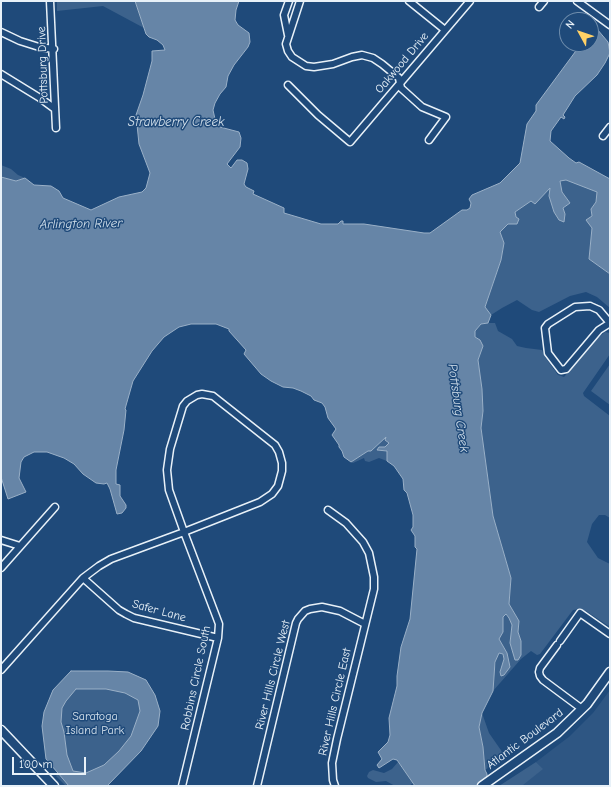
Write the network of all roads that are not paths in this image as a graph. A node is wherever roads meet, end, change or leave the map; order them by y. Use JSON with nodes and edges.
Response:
{"nodes":[{"id":1,"x":50,"y":1,"type":"edge"},
{"id":2,"x":289,"y":1,"type":"edge"},
{"id":3,"x":300,"y":1,"type":"edge"},
{"id":4,"x":409,"y":1,"type":"edge"},
{"id":5,"x":470,"y":1,"type":"edge"},
{"id":6,"x":544,"y":1,"type":"edge"},
{"id":7,"x":577,"y":1,"type":"edge"},
{"id":8,"x":540,"y":7,"type":"dead end"},
{"id":9,"x":610,"y":25,"type":"edge"},
{"id":10,"x":445,"y":30,"type":"junction"},
{"id":11,"x":1,"y":32,"type":"edge"},
{"id":12,"x":288,"y":36,"type":"junction"},
{"id":13,"x":54,"y":49,"type":"junction"},
{"id":14,"x":1,"y":74,"type":"edge"},
{"id":15,"x":399,"y":84,"type":"junction"},
{"id":16,"x":288,"y":85,"type":"dead end"},
{"id":17,"x":55,"y":109,"type":"junction"},
{"id":18,"x":610,"y":127,"type":"edge"},
{"id":19,"x":56,"y":128,"type":"dead end"},
{"id":20,"x":603,"y":136,"type":"dead end"},
{"id":21,"x":429,"y":140,"type":"dead end"},
{"id":22,"x":610,"y":323,"type":"edge"},
{"id":23,"x":55,"y":507,"type":"dead end"},
{"id":24,"x":328,"y":510,"type":"dead end"},
{"id":25,"x":184,"y":532,"type":"junction"},
{"id":26,"x":1,"y":540,"type":"edge"},
{"id":27,"x":20,"y":546,"type":"junction"},
{"id":28,"x":1,"y":568,"type":"edge"},
{"id":29,"x":83,"y":578,"type":"junction"},
{"id":30,"x":365,"y":624,"type":"junction"},
{"id":31,"x":610,"y":634,"type":"edge"},
{"id":32,"x":218,"y":638,"type":"junction"},
{"id":33,"x":1,"y":670,"type":"edge"},
{"id":34,"x":610,"y":672,"type":"edge"},
{"id":35,"x":582,"y":709,"type":"junction"},
{"id":36,"x":1,"y":730,"type":"edge"},
{"id":37,"x":54,"y":786,"type":"edge"},
{"id":38,"x":182,"y":786,"type":"edge"},
{"id":39,"x":257,"y":786,"type":"edge"},
{"id":40,"x":335,"y":786,"type":"edge"},
{"id":41,"x":482,"y":786,"type":"edge"}],
"edges":[{"from":1,"to":13,"type":"street","name":"Pottsburg Drive"},
{"from":2,"to":12,"type":"street"},
{"from":3,"to":12,"type":"street"},
{"from":4,"to":10,"type":"street"},
{"from":5,"to":10,"type":"street","name":"Oakwood Drive"},
{"from":6,"to":8,"type":"street"},
{"from":7,"to":9,"type":"street"},
{"from":10,"to":15,"type":"street","name":"Oakwood Drive"},
{"from":11,"to":13,"type":"street"},
{"from":12,"to":15,"type":"street"},
{"from":13,"to":17,"type":"street","name":"Pottsburg Drive"},
{"from":14,"to":17,"type":"street"},
{"from":15,"to":16,"type":"street","name":"Oakwood Drive"},
{"from":15,"to":21,"type":"street"},
{"from":17,"to":19,"type":"street","name":"Pottsburg Drive"},
{"from":18,"to":20,"type":"street"},
{"from":22,"to":22,"type":"street"},
{"from":23,"to":27,"type":"street"},
{"from":24,"to":30,"type":"street","name":"River Hills Circle East"},
{"from":25,"to":25,"type":"street"},
{"from":25,"to":29,"type":"street"},
{"from":25,"to":32,"type":"street","name":"Robbins Circle South"},
{"from":26,"to":27,"type":"street"},
{"from":27,"to":28,"type":"street"},
{"from":29,"to":32,"type":"street","name":"Safer Lane"},
{"from":29,"to":33,"type":"street"},
{"from":30,"to":39,"type":"street","name":"River Hills Circle West"},
{"from":30,"to":40,"type":"street","name":"River Hills Circle East"},
{"from":31,"to":35,"type":"street"},
{"from":32,"to":38,"type":"street","name":"Robbins Circle South"},
{"from":34,"to":35,"type":"main road","name":"Atlantic Boulevard"},
{"from":35,"to":41,"type":"main road","name":"Atlantic Boulevard"},
{"from":36,"to":37,"type":"main road"}]}
